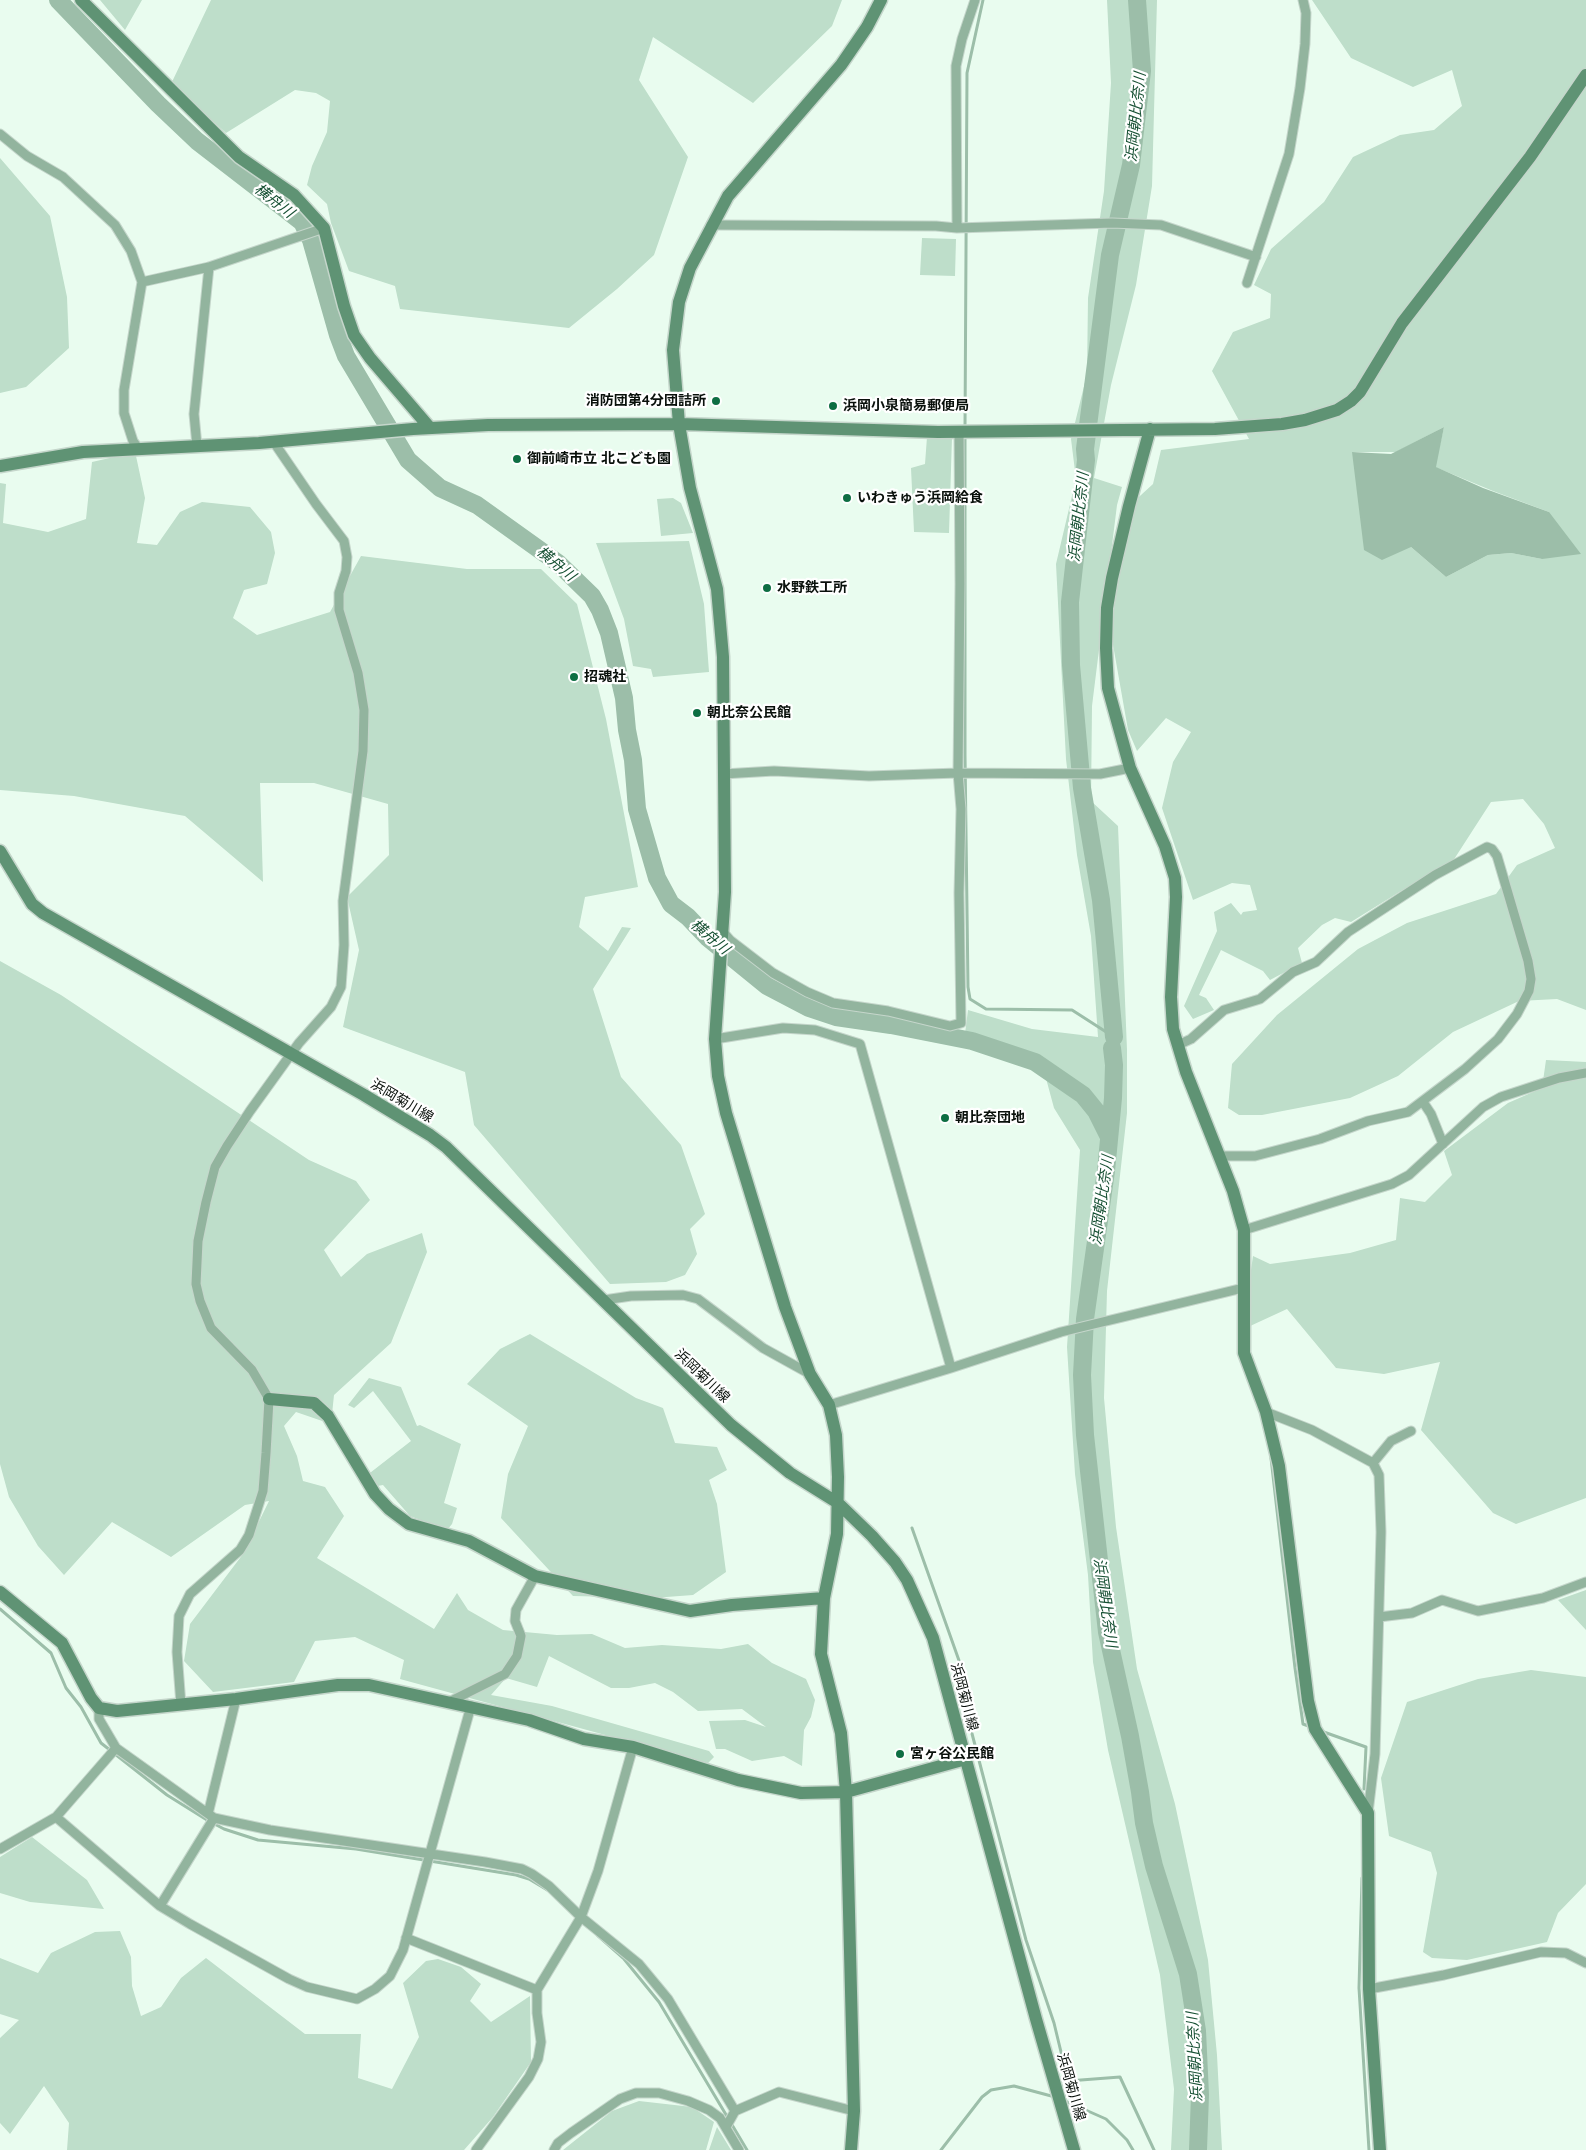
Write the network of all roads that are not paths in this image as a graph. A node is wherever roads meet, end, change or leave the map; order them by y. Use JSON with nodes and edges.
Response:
{"nodes":[{"id":1,"x":81,"y":0,"type":"edge"},
{"id":2,"x":880,"y":0,"type":"edge"},
{"id":3,"x":974,"y":0,"type":"edge"},
{"id":4,"x":1303,"y":0,"type":"edge"},
{"id":5,"x":1586,"y":75,"type":"edge"},
{"id":6,"x":0,"y":134,"type":"edge"},
{"id":7,"x":711,"y":225,"type":"junction"},
{"id":8,"x":324,"y":228,"type":"junction"},
{"id":9,"x":956,"y":228,"type":"junction"},
{"id":10,"x":1256,"y":257,"type":"junction"},
{"id":11,"x":208,"y":267,"type":"junction"},
{"id":12,"x":142,"y":282,"type":"junction"},
{"id":13,"x":1247,"y":283,"type":"dead end"},
{"id":14,"x":679,"y":424,"type":"junction"},
{"id":15,"x":430,"y":428,"type":"junction"},
{"id":16,"x":1150,"y":429,"type":"junction"},
{"id":17,"x":964,"y":432,"type":"junction"},
{"id":18,"x":273,"y":441,"type":"junction"},
{"id":19,"x":197,"y":446,"type":"junction"},
{"id":20,"x":138,"y":448,"type":"junction"},
{"id":21,"x":0,"y":466,"type":"edge"},
{"id":22,"x":1130,"y":768,"type":"junction"},
{"id":23,"x":723,"y":774,"type":"junction"},
{"id":24,"x":963,"y":774,"type":"junction"},
{"id":25,"x":0,"y":851,"type":"edge"},
{"id":26,"x":723,"y":932,"type":"junction"},
{"id":27,"x":714,"y":1039,"type":"junction"},
{"id":28,"x":1178,"y":1045,"type":"junction"},
{"id":29,"x":292,"y":1055,"type":"junction"},
{"id":30,"x":1586,"y":1074,"type":"edge"},
{"id":31,"x":1423,"y":1102,"type":"junction"},
{"id":32,"x":1443,"y":1144,"type":"junction"},
{"id":33,"x":1219,"y":1156,"type":"junction"},
{"id":34,"x":1244,"y":1230,"type":"junction"},
{"id":35,"x":1243,"y":1288,"type":"junction"},
{"id":36,"x":604,"y":1300,"type":"junction"},
{"id":37,"x":951,"y":1368,"type":"junction"},
{"id":38,"x":810,"y":1374,"type":"junction"},
{"id":39,"x":269,"y":1399,"type":"junction"},
{"id":40,"x":829,"y":1405,"type":"junction"},
{"id":41,"x":1266,"y":1412,"type":"junction"},
{"id":42,"x":1411,"y":1431,"type":"dead end"},
{"id":43,"x":1373,"y":1463,"type":"junction"},
{"id":44,"x":838,"y":1503,"type":"junction"},
{"id":45,"x":535,"y":1576,"type":"junction"},
{"id":46,"x":1586,"y":1582,"type":"edge"},
{"id":47,"x":1,"y":1595,"type":"edge"},
{"id":48,"x":824,"y":1598,"type":"junction"},
{"id":49,"x":1379,"y":1617,"type":"junction"},
{"id":50,"x":236,"y":1699,"type":"junction"},
{"id":51,"x":451,"y":1701,"type":"junction"},
{"id":52,"x":181,"y":1705,"type":"junction"},
{"id":53,"x":471,"y":1706,"type":"junction"},
{"id":54,"x":99,"y":1708,"type":"junction"},
{"id":55,"x":633,"y":1748,"type":"junction"},
{"id":56,"x":113,"y":1752,"type":"junction"},
{"id":57,"x":966,"y":1759,"type":"junction"},
{"id":58,"x":846,"y":1792,"type":"junction"},
{"id":59,"x":1368,"y":1813,"type":"junction"},
{"id":60,"x":56,"y":1817,"type":"junction"},
{"id":61,"x":211,"y":1819,"type":"junction"},
{"id":62,"x":0,"y":1849,"type":"edge"},
{"id":63,"x":430,"y":1855,"type":"junction"},
{"id":64,"x":160,"y":1906,"type":"junction"},
{"id":65,"x":581,"y":1917,"type":"junction"},
{"id":66,"x":406,"y":1938,"type":"junction"},
{"id":67,"x":1586,"y":1963,"type":"edge"},
{"id":68,"x":1369,"y":1988,"type":"junction"},
{"id":69,"x":537,"y":1990,"type":"junction"},
{"id":70,"x":735,"y":2111,"type":"junction"},
{"id":71,"x":854,"y":2111,"type":"junction"},
{"id":72,"x":726,"y":2127,"type":"junction"},
{"id":73,"x":476,"y":2150,"type":"edge"},
{"id":74,"x":554,"y":2150,"type":"edge"},
{"id":75,"x":739,"y":2150,"type":"edge"},
{"id":76,"x":851,"y":2150,"type":"edge"},
{"id":77,"x":1074,"y":2150,"type":"edge"},
{"id":78,"x":1380,"y":2150,"type":"edge"}],
"edges":[{"from":1,"to":8,"type":"street"},
{"from":2,"to":7,"type":"street"},
{"from":3,"to":9,"type":"street"},
{"from":4,"to":10,"type":"street"},
{"from":5,"to":16,"type":"street"},
{"from":6,"to":12,"type":"street"},
{"from":7,"to":9,"type":"street"},
{"from":7,"to":14,"type":"street"},
{"from":8,"to":11,"type":"street"},
{"from":8,"to":15,"type":"street"},
{"from":9,"to":10,"type":"street"},
{"from":10,"to":13,"type":"street"},
{"from":11,"to":12,"type":"street"},
{"from":11,"to":19,"type":"street"},
{"from":12,"to":20,"type":"street"},
{"from":14,"to":15,"type":"street"},
{"from":14,"to":17,"type":"street"},
{"from":14,"to":23,"type":"street"},
{"from":15,"to":18,"type":"street"},
{"from":16,"to":17,"type":"street"},
{"from":16,"to":22,"type":"street"},
{"from":17,"to":24,"type":"street"},
{"from":18,"to":19,"type":"street"},
{"from":18,"to":29,"type":"street"},
{"from":19,"to":20,"type":"street"},
{"from":20,"to":21,"type":"street"},
{"from":22,"to":24,"type":"street"},
{"from":22,"to":28,"type":"street"},
{"from":23,"to":24,"type":"street"},
{"from":23,"to":26,"type":"street"},
{"from":24,"to":26,"type":"street"},
{"from":25,"to":29,"type":"street","name":"浜岡菊川線"},
{"from":26,"to":27,"type":"street"},
{"from":27,"to":37,"type":"street"},
{"from":27,"to":38,"type":"street"},
{"from":28,"to":31,"type":"street"},
{"from":28,"to":33,"type":"street"},
{"from":29,"to":36,"type":"street","name":"浜岡菊川線"},
{"from":29,"to":39,"type":"street"},
{"from":30,"to":32,"type":"street"},
{"from":31,"to":32,"type":"street"},
{"from":31,"to":33,"type":"street"},
{"from":32,"to":34,"type":"street"},
{"from":33,"to":34,"type":"street"},
{"from":34,"to":35,"type":"street"},
{"from":35,"to":37,"type":"street"},
{"from":35,"to":41,"type":"street"},
{"from":36,"to":38,"type":"street"},
{"from":36,"to":44,"type":"street","name":"浜岡菊川線"},
{"from":37,"to":40,"type":"street"},
{"from":38,"to":40,"type":"street"},
{"from":39,"to":45,"type":"street"},
{"from":39,"to":52,"type":"street"},
{"from":40,"to":44,"type":"street"},
{"from":41,"to":43,"type":"street"},
{"from":41,"to":59,"type":"street"},
{"from":42,"to":43,"type":"street"},
{"from":43,"to":49,"type":"street"},
{"from":44,"to":48,"type":"street"},
{"from":44,"to":57,"type":"street","name":"浜岡菊川線"},
{"from":45,"to":48,"type":"street"},
{"from":45,"to":51,"type":"street"},
{"from":46,"to":49,"type":"street"},
{"from":47,"to":54,"type":"street"},
{"from":48,"to":58,"type":"street"},
{"from":49,"to":59,"type":"street"},
{"from":50,"to":51,"type":"street"},
{"from":50,"to":52,"type":"street"},
{"from":50,"to":61,"type":"street"},
{"from":51,"to":53,"type":"street"},
{"from":52,"to":54,"type":"street"},
{"from":53,"to":55,"type":"street"},
{"from":53,"to":63,"type":"street"},
{"from":54,"to":56,"type":"street"},
{"from":55,"to":58,"type":"street"},
{"from":55,"to":65,"type":"street"},
{"from":56,"to":60,"type":"street"},
{"from":56,"to":61,"type":"street"},
{"from":57,"to":58,"type":"street"},
{"from":57,"to":77,"type":"street","name":"浜岡菊川線"},
{"from":58,"to":71,"type":"street"},
{"from":59,"to":68,"type":"street"},
{"from":60,"to":62,"type":"street"},
{"from":60,"to":64,"type":"street"},
{"from":61,"to":63,"type":"street"},
{"from":61,"to":64,"type":"street"},
{"from":63,"to":65,"type":"street"},
{"from":63,"to":66,"type":"street"},
{"from":64,"to":66,"type":"street"},
{"from":65,"to":69,"type":"street"},
{"from":65,"to":70,"type":"street"},
{"from":66,"to":69,"type":"street"},
{"from":67,"to":68,"type":"street"},
{"from":68,"to":78,"type":"street"},
{"from":69,"to":73,"type":"street"},
{"from":70,"to":71,"type":"street"},
{"from":70,"to":72,"type":"street"},
{"from":71,"to":76,"type":"street"},
{"from":72,"to":74,"type":"street"},
{"from":72,"to":75,"type":"street"}]}
